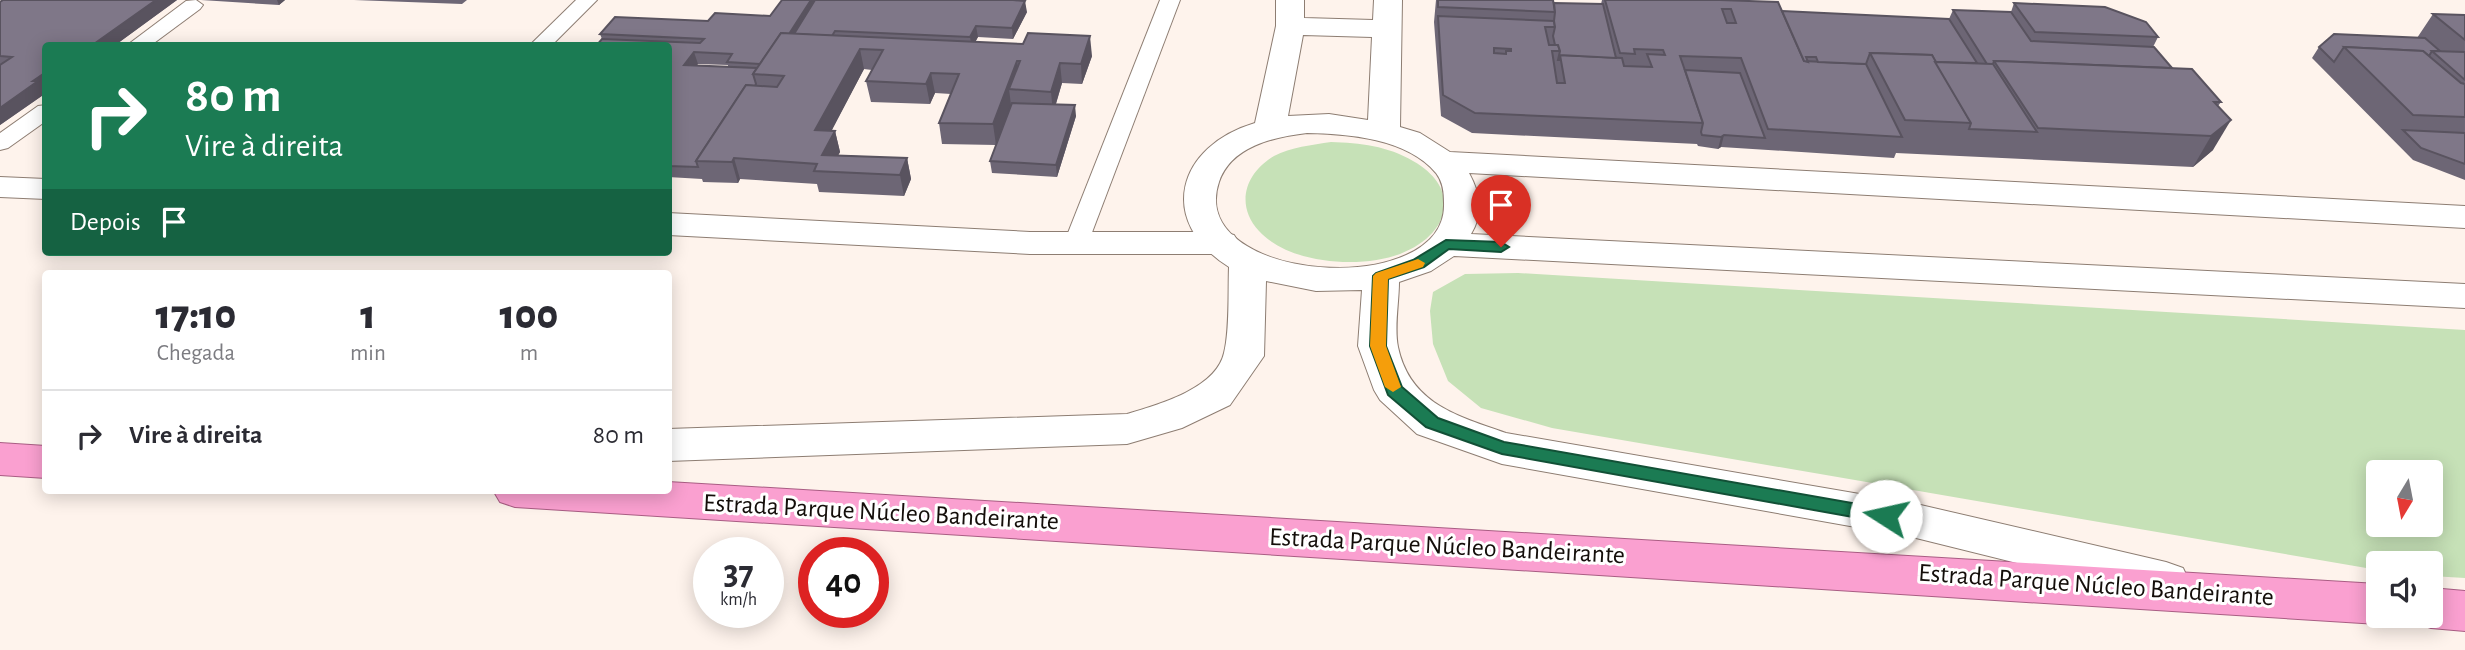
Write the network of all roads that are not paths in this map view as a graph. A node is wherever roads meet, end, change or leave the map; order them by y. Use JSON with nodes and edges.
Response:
{"nodes":[{"id":1,"x":1170,"y":0,"type":"edge"},
{"id":2,"x":587,"y":1,"type":"edge"},
{"id":3,"x":193,"y":5,"type":"dead end"},
{"id":4,"x":1290,"y":13,"type":"edge"},
{"id":5,"x":1388,"y":15,"type":"edge"},
{"id":6,"x":142,"y":42,"type":"edge"},
{"id":7,"x":543,"y":42,"type":"edge"},
{"id":8,"x":42,"y":114,"type":"edge"},
{"id":9,"x":1270,"y":129,"type":"junction"},
{"id":10,"x":1384,"y":131,"type":"junction"},
{"id":11,"x":0,"y":143,"type":"edge"},
{"id":12,"x":1441,"y":161,"type":"junction"},
{"id":13,"x":0,"y":187,"type":"edge"},
{"id":14,"x":42,"y":189,"type":"edge"},
{"id":15,"x":2465,"y":217,"type":"edge"},
{"id":16,"x":672,"y":223,"type":"edge"},
{"id":17,"x":1076,"y":243,"type":"junction"},
{"id":18,"x":1446,"y":244,"type":"junction"},
{"id":19,"x":1235,"y":252,"type":"junction"},
{"id":20,"x":1381,"y":276,"type":"junction"},
{"id":21,"x":2465,"y":296,"type":"edge"},
{"id":22,"x":672,"y":444,"type":"edge"},
{"id":23,"x":0,"y":459,"type":"edge"},
{"id":24,"x":42,"y":462,"type":"edge"},
{"id":25,"x":582,"y":494,"type":"edge"},
{"id":26,"x":2212,"y":592,"type":"junction"},
{"id":27,"x":2366,"y":603,"type":"edge"},
{"id":28,"x":2443,"y":609,"type":"edge"},
{"id":29,"x":2465,"y":611,"type":"edge"}],
"edges":[{"from":1,"to":17,"type":"lane"},
{"from":2,"to":7,"type":"lane"},
{"from":3,"to":6,"type":"lane"},
{"from":4,"to":5,"type":"street"},
{"from":4,"to":9,"type":"street"},
{"from":5,"to":10,"type":"street"},
{"from":8,"to":11,"type":"lane"},
{"from":9,"to":10,"type":"street"},
{"from":9,"to":19,"type":"street"},
{"from":10,"to":12,"type":"street"},
{"from":12,"to":15,"type":"street"},
{"from":12,"to":18,"type":"street"},
{"from":13,"to":14,"type":"street"},
{"from":16,"to":17,"type":"street"},
{"from":17,"to":19,"type":"street"},
{"from":18,"to":20,"type":"street"},
{"from":18,"to":21,"type":"street"},
{"from":19,"to":20,"type":"street"},
{"from":19,"to":22,"type":"street"},
{"from":20,"to":26,"type":"street"},
{"from":23,"to":24,"type":"highway"},
{"from":25,"to":26,"type":"highway","name":"Estrada Parque Núcleo Bandeirante"},
{"from":26,"to":27,"type":"highway","name":"Estrada Parque Núcleo Bandeirante"},
{"from":28,"to":29,"type":"highway"}]}
